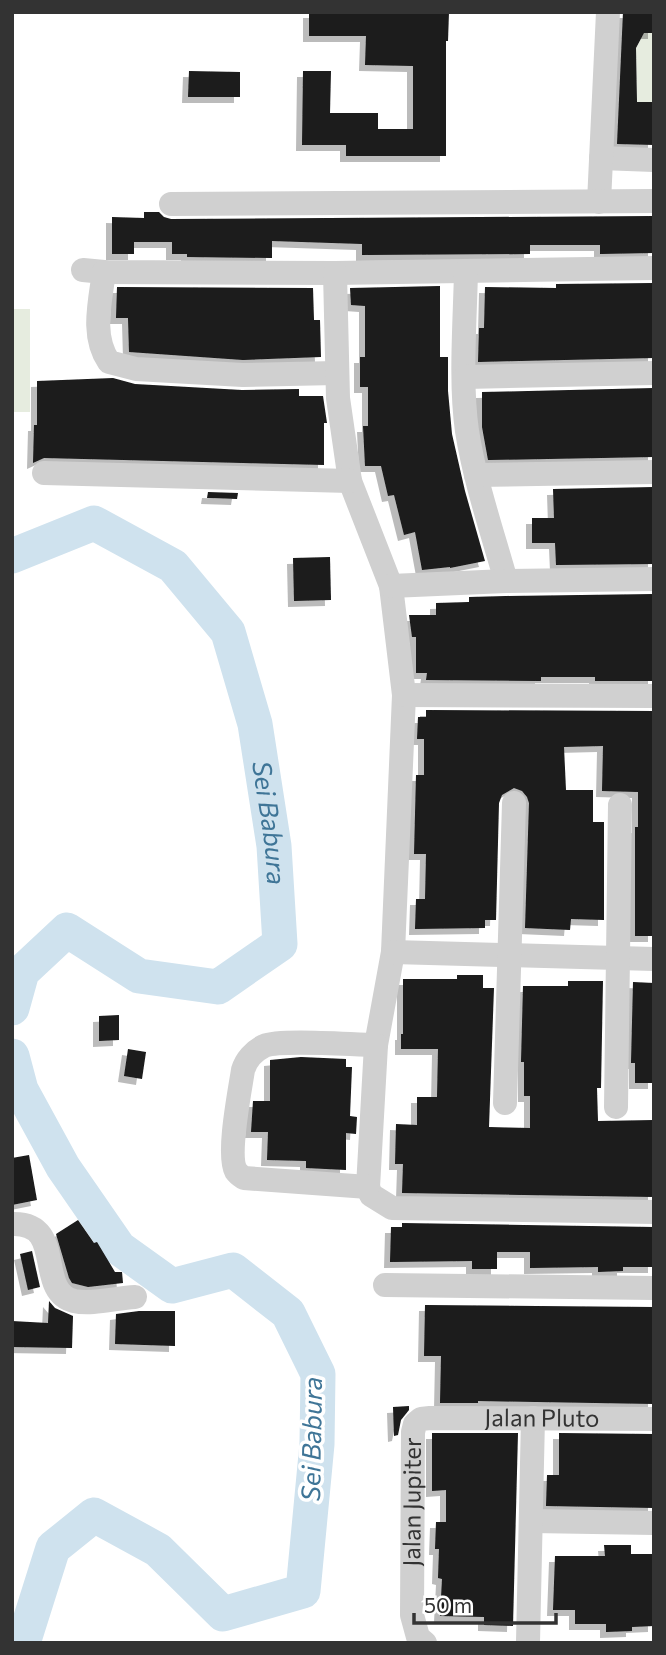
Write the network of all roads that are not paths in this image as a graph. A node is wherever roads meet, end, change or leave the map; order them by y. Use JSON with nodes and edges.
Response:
{"nodes":[{"id":1,"x":608,"y":12,"type":"edge"},
{"id":2,"x":601,"y":159,"type":"junction"},
{"id":3,"x":654,"y":160,"type":"edge"},
{"id":4,"x":654,"y":201,"type":"edge"},
{"id":5,"x":599,"y":202,"type":"junction"},
{"id":6,"x":171,"y":204,"type":"dead end"},
{"id":7,"x":654,"y":268,"type":"edge"},
{"id":8,"x":466,"y":271,"type":"junction"},
{"id":9,"x":335,"y":273,"type":"junction"},
{"id":10,"x":336,"y":373,"type":"junction"},
{"id":11,"x":654,"y":373,"type":"edge"},
{"id":12,"x":465,"y":377,"type":"junction"},
{"id":13,"x":654,"y":472,"type":"edge"},
{"id":14,"x":44,"y":473,"type":"dead end"},
{"id":15,"x":476,"y":475,"type":"junction"},
{"id":16,"x":350,"y":481,"type":"junction"},
{"id":17,"x":654,"y":579,"type":"edge"},
{"id":18,"x":506,"y":580,"type":"junction"},
{"id":19,"x":391,"y":586,"type":"junction"},
{"id":20,"x":404,"y":695,"type":"junction"},
{"id":21,"x":654,"y":696,"type":"edge"},
{"id":22,"x":514,"y":803,"type":"dead end"},
{"id":23,"x":620,"y":805,"type":"dead end"},
{"id":24,"x":393,"y":953,"type":"junction"},
{"id":25,"x":510,"y":957,"type":"junction"},
{"id":26,"x":618,"y":959,"type":"junction"},
{"id":27,"x":654,"y":959,"type":"edge"},
{"id":28,"x":376,"y":1045,"type":"junction"},
{"id":29,"x":505,"y":1103,"type":"dead end"},
{"id":30,"x":616,"y":1107,"type":"dead end"},
{"id":31,"x":368,"y":1187,"type":"junction"},
{"id":32,"x":654,"y":1212,"type":"edge"},
{"id":33,"x":12,"y":1224,"type":"edge"},
{"id":34,"x":384,"y":1285,"type":"dead end"},
{"id":35,"x":654,"y":1288,"type":"edge"},
{"id":36,"x":135,"y":1297,"type":"dead end"},
{"id":37,"x":430,"y":1418,"type":"joint"},
{"id":38,"x":533,"y":1418,"type":"junction"},
{"id":39,"x":654,"y":1419,"type":"edge"},
{"id":40,"x":532,"y":1521,"type":"junction"},
{"id":41,"x":654,"y":1523,"type":"edge"},
{"id":42,"x":422,"y":1640,"type":"edge"},
{"id":43,"x":518,"y":1643,"type":"edge"},
{"id":44,"x":528,"y":1643,"type":"edge"},
{"id":45,"x":544,"y":1643,"type":"edge"}],
"edges":[{"from":1,"to":2,"type":"street"},
{"from":2,"to":3,"type":"street"},
{"from":2,"to":5,"type":"street"},
{"from":4,"to":5,"type":"street"},
{"from":5,"to":6,"type":"street"},
{"from":7,"to":8,"type":"street"},
{"from":8,"to":9,"type":"street"},
{"from":8,"to":12,"type":"street"},
{"from":9,"to":10,"type":"street"},
{"from":9,"to":10,"type":"street"},
{"from":10,"to":16,"type":"street"},
{"from":11,"to":12,"type":"street"},
{"from":12,"to":15,"type":"street"},
{"from":13,"to":15,"type":"street"},
{"from":14,"to":16,"type":"street"},
{"from":15,"to":18,"type":"street"},
{"from":16,"to":19,"type":"street"},
{"from":17,"to":18,"type":"street"},
{"from":18,"to":19,"type":"street"},
{"from":19,"to":20,"type":"street"},
{"from":20,"to":21,"type":"street"},
{"from":20,"to":24,"type":"street"},
{"from":22,"to":25,"type":"street"},
{"from":23,"to":26,"type":"street"},
{"from":24,"to":25,"type":"street"},
{"from":24,"to":28,"type":"street"},
{"from":25,"to":26,"type":"street"},
{"from":25,"to":29,"type":"street"},
{"from":26,"to":27,"type":"street"},
{"from":26,"to":30,"type":"street"},
{"from":28,"to":31,"type":"street"},
{"from":28,"to":31,"type":"street"},
{"from":31,"to":32,"type":"street"},
{"from":33,"to":36,"type":"street"},
{"from":34,"to":35,"type":"street"},
{"from":37,"to":38,"type":"street","name":"Jalan Pluto"},
{"from":37,"to":42,"type":"street","name":"Jalan Jupiter"},
{"from":38,"to":39,"type":"street","name":"Jalan Pluto"},
{"from":38,"to":40,"type":"street"},
{"from":40,"to":41,"type":"street"},
{"from":40,"to":44,"type":"street"},
{"from":43,"to":44,"type":"street"},
{"from":44,"to":45,"type":"street"}]}
